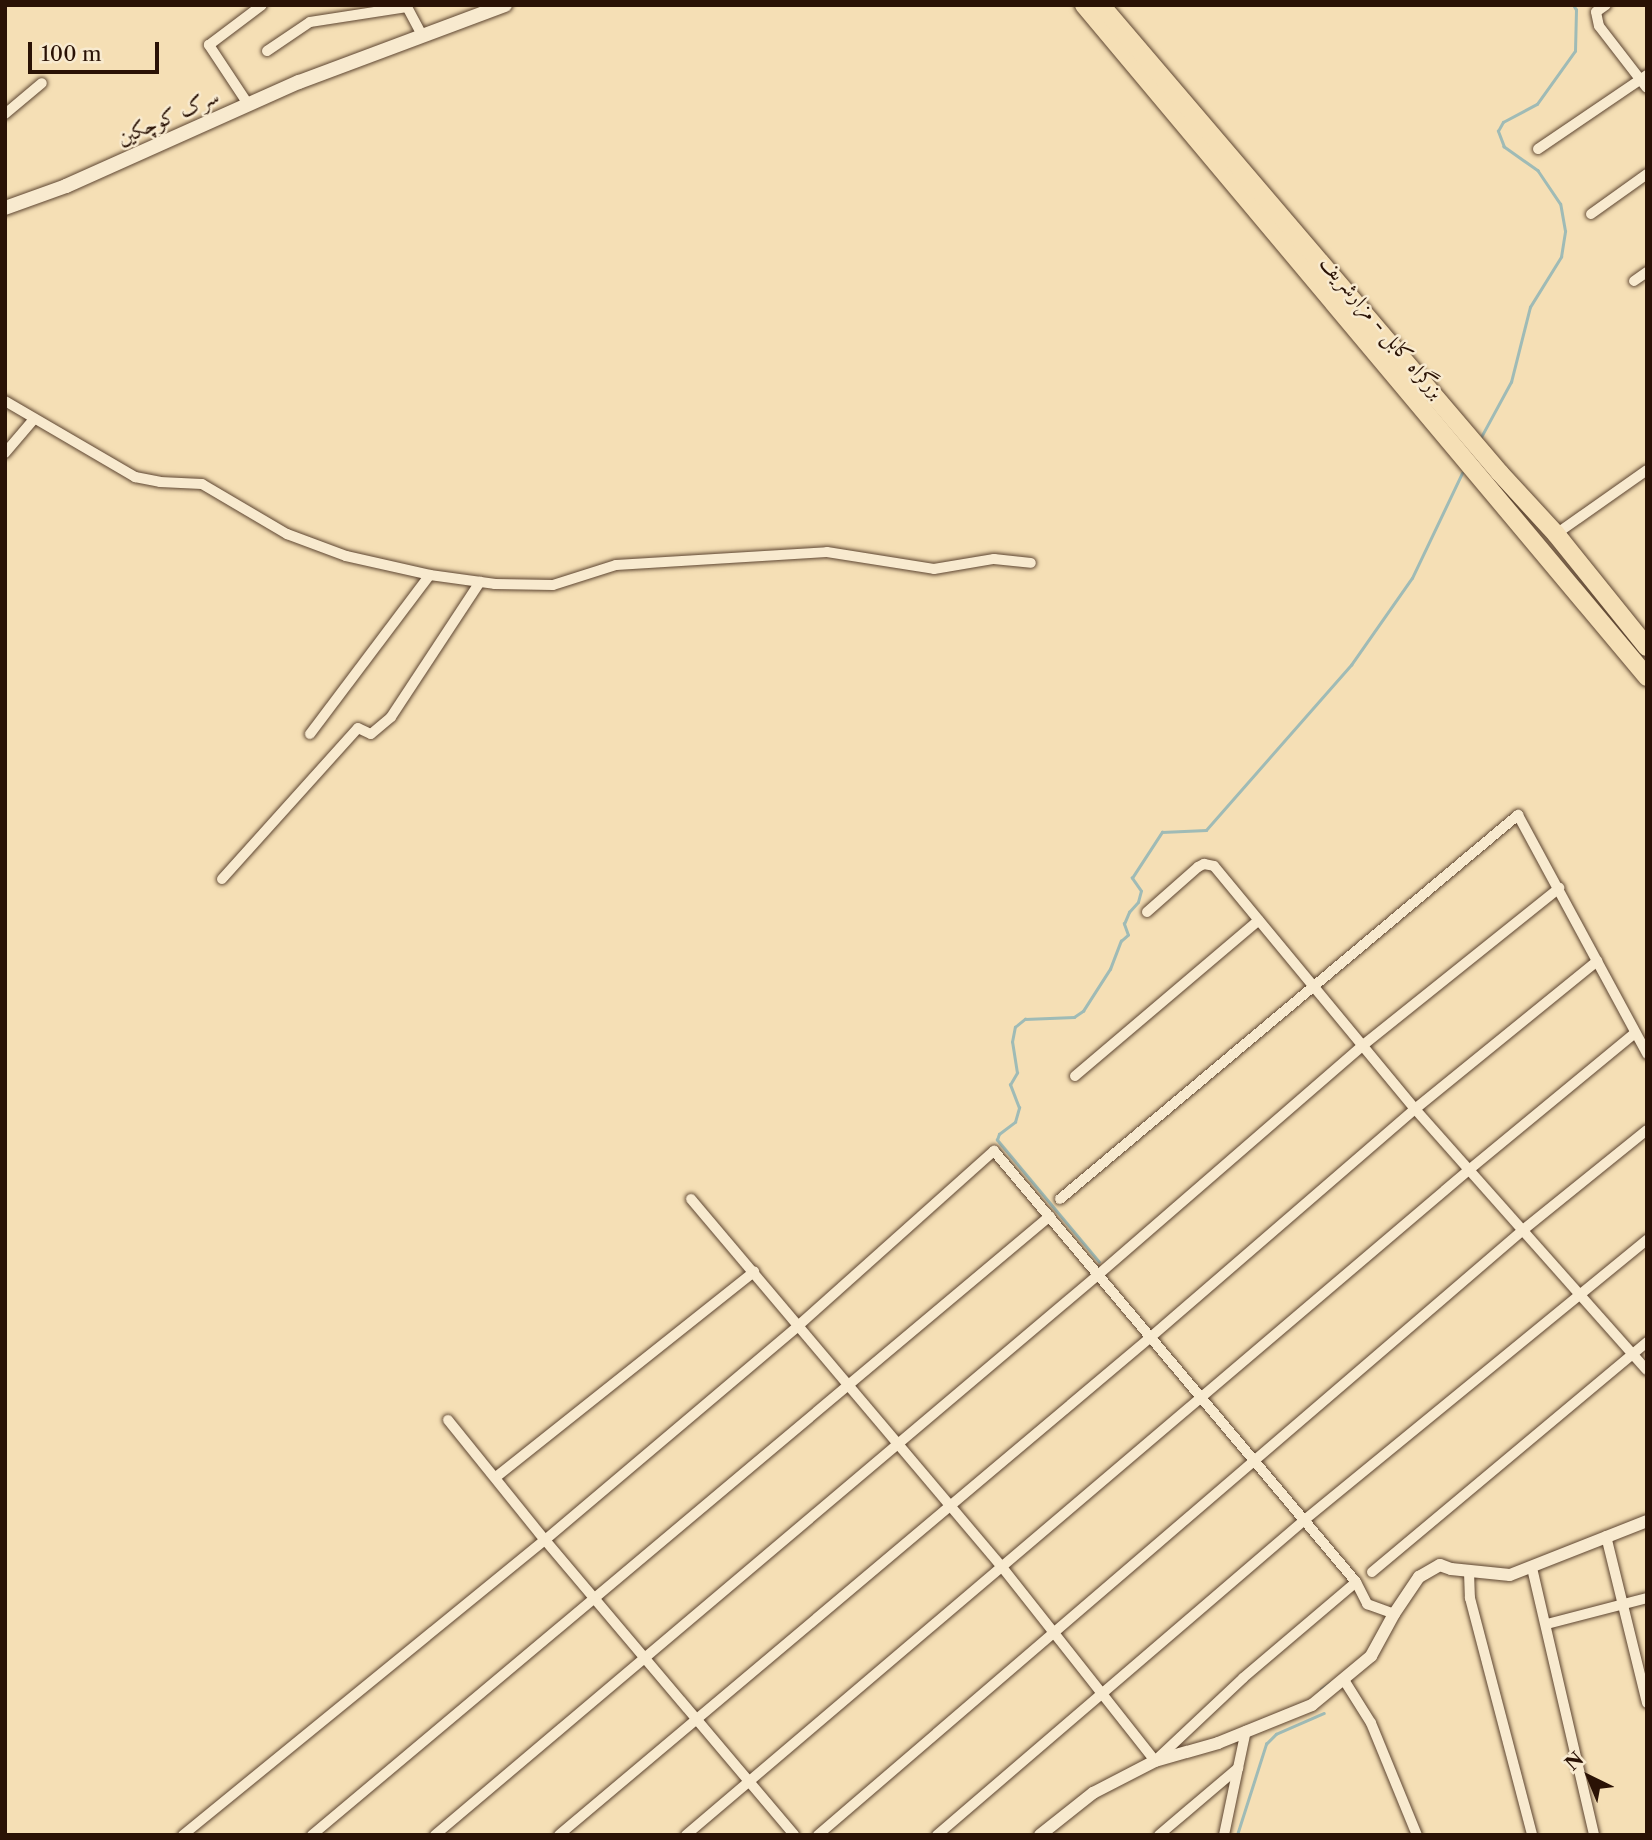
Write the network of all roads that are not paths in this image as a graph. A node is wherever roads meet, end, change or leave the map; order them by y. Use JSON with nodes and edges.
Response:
{"nodes":[{"id":1,"x":262,"y":5,"type":"edge"},
{"id":2,"x":505,"y":5,"type":"edge"},
{"id":3,"x":1084,"y":5,"type":"edge"},
{"id":4,"x":1101,"y":5,"type":"edge"},
{"id":5,"x":1606,"y":5,"type":"edge"},
{"id":6,"x":407,"y":6,"type":"edge"},
{"id":7,"x":422,"y":35,"type":"junction"},
{"id":8,"x":267,"y":51,"type":"dead end"},
{"id":9,"x":1645,"y":81,"type":"edge"},
{"id":10,"x":43,"y":83,"type":"dead end"},
{"id":11,"x":248,"y":104,"type":"junction"},
{"id":12,"x":5,"y":114,"type":"edge"},
{"id":13,"x":1538,"y":149,"type":"dead end"},
{"id":14,"x":1647,"y":174,"type":"edge"},
{"id":15,"x":5,"y":208,"type":"edge"},
{"id":16,"x":1591,"y":214,"type":"dead end"},
{"id":17,"x":1647,"y":272,"type":"edge"},
{"id":18,"x":1634,"y":281,"type":"dead end"},
{"id":19,"x":5,"y":401,"type":"edge"},
{"id":20,"x":34,"y":419,"type":"junction"},
{"id":21,"x":5,"y":453,"type":"edge"},
{"id":22,"x":1647,"y":470,"type":"edge"},
{"id":23,"x":1556,"y":534,"type":"junction"},
{"id":24,"x":1031,"y":563,"type":"dead end"},
{"id":25,"x":430,"y":575,"type":"junction"},
{"id":26,"x":480,"y":582,"type":"junction"},
{"id":27,"x":1647,"y":647,"type":"edge"},
{"id":28,"x":1647,"y":677,"type":"edge"},
{"id":29,"x":310,"y":734,"type":"dead end"},
{"id":30,"x":222,"y":879,"type":"dead end"},
{"id":31,"x":1559,"y":888,"type":"junction"},
{"id":32,"x":1147,"y":912,"type":"dead end"},
{"id":33,"x":1259,"y":920,"type":"junction"},
{"id":34,"x":1597,"y":961,"type":"junction"},
{"id":35,"x":1314,"y":985,"type":"junction"},
{"id":36,"x":1635,"y":1033,"type":"junction"},
{"id":37,"x":1362,"y":1046,"type":"junction"},
{"id":38,"x":1647,"y":1055,"type":"edge"},
{"id":39,"x":1075,"y":1076,"type":"dead end"},
{"id":40,"x":1415,"y":1109,"type":"junction"},
{"id":41,"x":1647,"y":1130,"type":"edge"},
{"id":42,"x":1470,"y":1169,"type":"junction"},
{"id":43,"x":691,"y":1199,"type":"dead end"},
{"id":44,"x":1060,"y":1199,"type":"dead end"},
{"id":45,"x":1050,"y":1216,"type":"junction"},
{"id":46,"x":1523,"y":1230,"type":"junction"},
{"id":47,"x":1647,"y":1240,"type":"edge"},
{"id":48,"x":754,"y":1272,"type":"junction"},
{"id":49,"x":1099,"y":1274,"type":"junction"},
{"id":50,"x":1580,"y":1294,"type":"junction"},
{"id":51,"x":798,"y":1326,"type":"junction"},
{"id":52,"x":1152,"y":1336,"type":"junction"},
{"id":53,"x":1647,"y":1342,"type":"edge"},
{"id":54,"x":1633,"y":1354,"type":"junction"},
{"id":55,"x":1647,"y":1370,"type":"edge"},
{"id":56,"x":846,"y":1384,"type":"junction"},
{"id":57,"x":1201,"y":1397,"type":"junction"},
{"id":58,"x":448,"y":1420,"type":"dead end"},
{"id":59,"x":898,"y":1444,"type":"junction"},
{"id":60,"x":1254,"y":1459,"type":"junction"},
{"id":61,"x":496,"y":1477,"type":"junction"},
{"id":62,"x":949,"y":1506,"type":"junction"},
{"id":63,"x":1647,"y":1521,"type":"edge"},
{"id":64,"x":1302,"y":1522,"type":"junction"},
{"id":65,"x":1606,"y":1536,"type":"junction"},
{"id":66,"x":545,"y":1540,"type":"junction"},
{"id":67,"x":1002,"y":1567,"type":"junction"},
{"id":68,"x":1532,"y":1569,"type":"junction"},
{"id":69,"x":1371,"y":1572,"type":"dead end"},
{"id":70,"x":1469,"y":1572,"type":"junction"},
{"id":71,"x":1356,"y":1582,"type":"junction"},
{"id":72,"x":594,"y":1597,"type":"junction"},
{"id":73,"x":1647,"y":1598,"type":"edge"},
{"id":74,"x":1625,"y":1603,"type":"junction"},
{"id":75,"x":1383,"y":1610,"type":"junction"},
{"id":76,"x":1547,"y":1624,"type":"junction"},
{"id":77,"x":1054,"y":1632,"type":"junction"},
{"id":78,"x":646,"y":1657,"type":"junction"},
{"id":79,"x":1344,"y":1680,"type":"junction"},
{"id":80,"x":1101,"y":1693,"type":"junction"},
{"id":81,"x":1647,"y":1703,"type":"edge"},
{"id":82,"x":696,"y":1719,"type":"junction"},
{"id":83,"x":1246,"y":1731,"type":"junction"},
{"id":84,"x":1155,"y":1761,"type":"junction"},
{"id":85,"x":1238,"y":1768,"type":"junction"},
{"id":86,"x":751,"y":1782,"type":"junction"},
{"id":87,"x":183,"y":1835,"type":"edge"},
{"id":88,"x":312,"y":1835,"type":"edge"},
{"id":89,"x":435,"y":1835,"type":"edge"},
{"id":90,"x":559,"y":1835,"type":"edge"},
{"id":91,"x":686,"y":1835,"type":"edge"},
{"id":92,"x":794,"y":1835,"type":"edge"},
{"id":93,"x":818,"y":1835,"type":"edge"},
{"id":94,"x":937,"y":1835,"type":"edge"},
{"id":95,"x":1040,"y":1835,"type":"edge"},
{"id":96,"x":1159,"y":1835,"type":"edge"},
{"id":97,"x":1224,"y":1835,"type":"edge"},
{"id":98,"x":1417,"y":1835,"type":"edge"},
{"id":99,"x":1532,"y":1835,"type":"edge"},
{"id":100,"x":1594,"y":1835,"type":"edge"}],
"edges":[{"from":1,"to":11,"type":"street"},
{"from":2,"to":7,"type":"main road","name":"سرک کوچکین"},
{"from":3,"to":28,"type":"highway","name":"بزرگراه کابل - مزارشریف"},
{"from":4,"to":23,"type":"highway","name":"بزرگراه کابل - مزارشریف"},
{"from":5,"to":9,"type":"street"},
{"from":6,"to":7,"type":"street"},
{"from":6,"to":8,"type":"street"},
{"from":7,"to":11,"type":"main road","name":"سرک کوچکین"},
{"from":9,"to":13,"type":"street"},
{"from":10,"to":12,"type":"street"},
{"from":11,"to":15,"type":"main road","name":"سرک کوچکین"},
{"from":14,"to":16,"type":"street"},
{"from":17,"to":18,"type":"street"},
{"from":19,"to":20,"type":"street"},
{"from":20,"to":21,"type":"street"},
{"from":20,"to":25,"type":"street"},
{"from":22,"to":23,"type":"street"},
{"from":23,"to":27,"type":"highway","name":"بزرگراه کابل - مزارشریف"},
{"from":24,"to":26,"type":"street"},
{"from":25,"to":26,"type":"street"},
{"from":25,"to":29,"type":"street"},
{"from":26,"to":30,"type":"street"},
{"from":31,"to":34,"type":"street"},
{"from":31,"to":35,"type":"street"},
{"from":31,"to":37,"type":"street"},
{"from":32,"to":33,"type":"street"},
{"from":33,"to":35,"type":"street"},
{"from":33,"to":39,"type":"street"},
{"from":34,"to":36,"type":"street"},
{"from":34,"to":40,"type":"street"},
{"from":35,"to":37,"type":"street"},
{"from":35,"to":44,"type":"street"},
{"from":36,"to":38,"type":"street"},
{"from":36,"to":42,"type":"street"},
{"from":37,"to":40,"type":"street"},
{"from":37,"to":49,"type":"street"},
{"from":40,"to":42,"type":"street"},
{"from":40,"to":52,"type":"street"},
{"from":41,"to":46,"type":"street"},
{"from":42,"to":46,"type":"street"},
{"from":42,"to":57,"type":"street"},
{"from":43,"to":48,"type":"street"},
{"from":45,"to":49,"type":"street"},
{"from":45,"to":51,"type":"street"},
{"from":45,"to":56,"type":"street"},
{"from":46,"to":50,"type":"street"},
{"from":46,"to":60,"type":"street"},
{"from":47,"to":50,"type":"street"},
{"from":48,"to":51,"type":"street"},
{"from":48,"to":61,"type":"street"},
{"from":49,"to":52,"type":"street"},
{"from":49,"to":59,"type":"street"},
{"from":50,"to":54,"type":"street"},
{"from":50,"to":64,"type":"street"},
{"from":51,"to":56,"type":"street"},
{"from":51,"to":66,"type":"street"},
{"from":52,"to":57,"type":"street"},
{"from":52,"to":62,"type":"street"},
{"from":53,"to":54,"type":"street"},
{"from":54,"to":55,"type":"street"},
{"from":54,"to":69,"type":"street"},
{"from":56,"to":59,"type":"street"},
{"from":56,"to":72,"type":"street"},
{"from":57,"to":60,"type":"street"},
{"from":57,"to":67,"type":"street"},
{"from":58,"to":61,"type":"street"},
{"from":59,"to":62,"type":"street"},
{"from":59,"to":78,"type":"street"},
{"from":60,"to":64,"type":"street"},
{"from":60,"to":77,"type":"street"},
{"from":61,"to":66,"type":"street"},
{"from":62,"to":67,"type":"street"},
{"from":62,"to":82,"type":"street"},
{"from":63,"to":65,"type":"street"},
{"from":64,"to":71,"type":"street"},
{"from":64,"to":80,"type":"street"},
{"from":65,"to":68,"type":"street"},
{"from":65,"to":74,"type":"street"},
{"from":66,"to":72,"type":"street"},
{"from":66,"to":87,"type":"street"},
{"from":67,"to":77,"type":"street"},
{"from":67,"to":86,"type":"street"},
{"from":68,"to":70,"type":"street"},
{"from":68,"to":76,"type":"street"},
{"from":70,"to":75,"type":"street"},
{"from":70,"to":99,"type":"street"},
{"from":71,"to":75,"type":"street"},
{"from":71,"to":84,"type":"street"},
{"from":72,"to":78,"type":"street"},
{"from":72,"to":88,"type":"street"},
{"from":73,"to":74,"type":"street"},
{"from":74,"to":76,"type":"street"},
{"from":74,"to":81,"type":"street"},
{"from":75,"to":79,"type":"street"},
{"from":76,"to":100,"type":"street"},
{"from":77,"to":80,"type":"street"},
{"from":77,"to":93,"type":"street"},
{"from":78,"to":82,"type":"street"},
{"from":78,"to":89,"type":"street"},
{"from":79,"to":83,"type":"street"},
{"from":79,"to":98,"type":"street"},
{"from":80,"to":84,"type":"street"},
{"from":80,"to":94,"type":"street"},
{"from":82,"to":86,"type":"street"},
{"from":82,"to":90,"type":"street"},
{"from":83,"to":84,"type":"street"},
{"from":83,"to":85,"type":"street"},
{"from":84,"to":95,"type":"street"},
{"from":85,"to":96,"type":"street"},
{"from":85,"to":97,"type":"street"},
{"from":86,"to":91,"type":"street"},
{"from":86,"to":92,"type":"street"}]}
